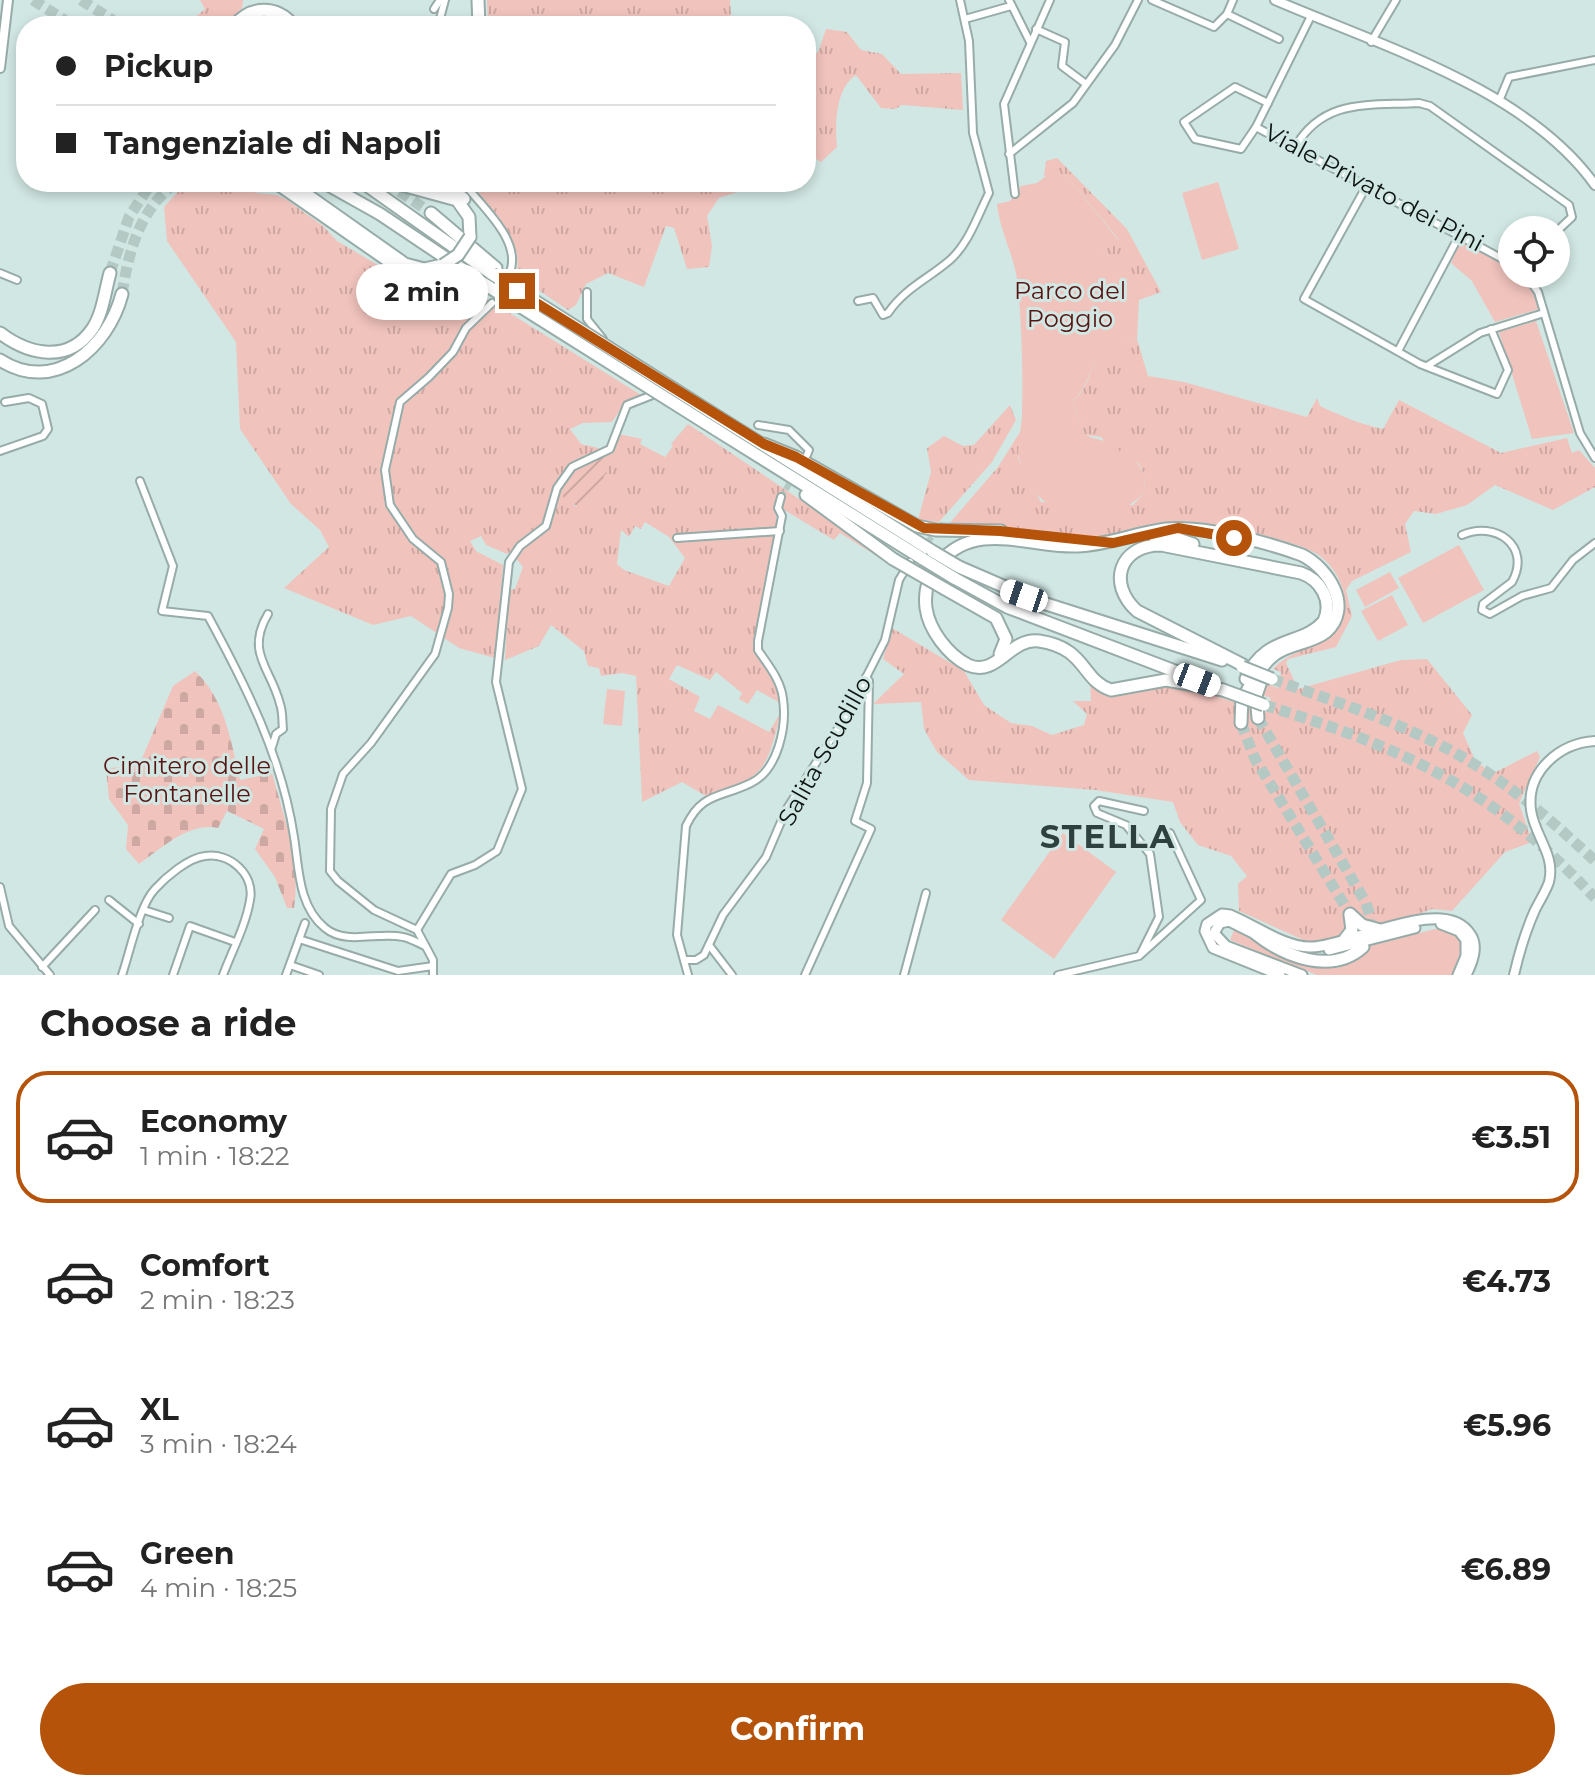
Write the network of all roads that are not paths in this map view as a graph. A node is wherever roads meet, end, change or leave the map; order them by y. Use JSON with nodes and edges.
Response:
{"nodes":[{"id":1,"x":8,"y":0,"type":"edge"},
{"id":2,"x":442,"y":0,"type":"edge"},
{"id":3,"x":960,"y":0,"type":"edge"},
{"id":4,"x":1050,"y":0,"type":"edge"},
{"id":5,"x":1138,"y":0,"type":"edge"},
{"id":6,"x":1152,"y":0,"type":"edge"},
{"id":7,"x":1233,"y":0,"type":"edge"},
{"id":8,"x":1275,"y":0,"type":"edge"},
{"id":9,"x":1396,"y":0,"type":"edge"},
{"id":10,"x":1010,"y":3,"type":"edge"},
{"id":11,"x":434,"y":9,"type":"dead end"},
{"id":12,"x":1227,"y":14,"type":"junction"},
{"id":13,"x":245,"y":16,"type":"edge"},
{"id":14,"x":284,"y":16,"type":"edge"},
{"id":15,"x":1311,"y":16,"type":"junction"},
{"id":16,"x":965,"y":19,"type":"junction"},
{"id":17,"x":1036,"y":29,"type":"junction"},
{"id":18,"x":1279,"y":39,"type":"dead end"},
{"id":19,"x":1030,"y":42,"type":"junction"},
{"id":20,"x":1371,"y":42,"type":"junction"},
{"id":21,"x":1595,"y":60,"type":"edge"},
{"id":22,"x":0,"y":68,"type":"edge"},
{"id":23,"x":1086,"y":84,"type":"junction"},
{"id":24,"x":1499,"y":101,"type":"junction"},
{"id":25,"x":1268,"y":103,"type":"junction"},
{"id":26,"x":1256,"y":127,"type":"junction"},
{"id":27,"x":1007,"y":142,"type":"junction"},
{"id":28,"x":1019,"y":146,"type":"junction"},
{"id":29,"x":1295,"y":147,"type":"junction"},
{"id":30,"x":1009,"y":154,"type":"junction"},
{"id":31,"x":1367,"y":185,"type":"junction"},
{"id":32,"x":1595,"y":185,"type":"edge"},
{"id":33,"x":290,"y":192,"type":"edge"},
{"id":34,"x":303,"y":192,"type":"edge"},
{"id":35,"x":317,"y":192,"type":"edge"},
{"id":36,"x":341,"y":192,"type":"edge"},
{"id":37,"x":375,"y":192,"type":"edge"},
{"id":38,"x":428,"y":192,"type":"edge"},
{"id":39,"x":454,"y":192,"type":"edge"},
{"id":40,"x":471,"y":192,"type":"edge"},
{"id":41,"x":1015,"y":194,"type":"dead end"},
{"id":42,"x":431,"y":213,"type":"tunnel mouth"},
{"id":43,"x":1570,"y":219,"type":"edge"},
{"id":44,"x":1460,"y":234,"type":"junction"},
{"id":45,"x":470,"y":237,"type":"junction"},
{"id":46,"x":1498,"y":255,"type":"edge"},
{"id":47,"x":443,"y":265,"type":"junction"},
{"id":48,"x":510,"y":272,"type":"dead end"},
{"id":49,"x":0,"y":273,"type":"edge"},
{"id":50,"x":110,"y":273,"type":"tunnel mouth"},
{"id":51,"x":17,"y":280,"type":"dead end"},
{"id":52,"x":488,"y":280,"type":"junction"},
{"id":53,"x":1536,"y":288,"type":"edge"},
{"id":54,"x":587,"y":292,"type":"dead end"},
{"id":55,"x":122,"y":294,"type":"tunnel mouth"},
{"id":56,"x":858,"y":301,"type":"dead end"},
{"id":57,"x":492,"y":303,"type":"dead end"},
{"id":58,"x":1544,"y":313,"type":"junction"},
{"id":59,"x":1491,"y":329,"type":"junction"},
{"id":60,"x":0,"y":333,"type":"edge"},
{"id":61,"x":1398,"y":351,"type":"junction"},
{"id":62,"x":0,"y":360,"type":"edge"},
{"id":63,"x":1427,"y":366,"type":"junction"},
{"id":64,"x":5,"y":402,"type":"dead end"},
{"id":65,"x":718,"y":424,"type":"junction"},
{"id":66,"x":758,"y":425,"type":"dead end"},
{"id":67,"x":764,"y":444,"type":"junction"},
{"id":68,"x":0,"y":451,"type":"edge"},
{"id":69,"x":807,"y":455,"type":"dead end"},
{"id":70,"x":1595,"y":458,"type":"edge"},
{"id":71,"x":765,"y":462,"type":"junction"},
{"id":72,"x":140,"y":481,"type":"dead end"},
{"id":73,"x":781,"y":497,"type":"tunnel mouth"},
{"id":74,"x":780,"y":531,"type":"junction"},
{"id":75,"x":1462,"y":535,"type":"dead end"},
{"id":76,"x":677,"y":538,"type":"dead end"},
{"id":77,"x":1113,"y":543,"type":"junction"},
{"id":78,"x":1595,"y":543,"type":"edge"},
{"id":79,"x":928,"y":555,"type":"junction"},
{"id":80,"x":1219,"y":555,"type":"junction"},
{"id":81,"x":910,"y":562,"type":"tunnel mouth"},
{"id":82,"x":956,"y":573,"type":"junction"},
{"id":83,"x":268,"y":614,"type":"dead end"},
{"id":84,"x":1155,"y":632,"type":"dead end"},
{"id":85,"x":1306,"y":640,"type":"junction"},
{"id":86,"x":1190,"y":649,"type":"junction"},
{"id":87,"x":1242,"y":666,"type":"junction"},
{"id":88,"x":866,"y":677,"type":"junction"},
{"id":89,"x":1272,"y":679,"type":"tunnel mouth"},
{"id":90,"x":1223,"y":690,"type":"junction"},
{"id":91,"x":1242,"y":702,"type":"junction"},
{"id":92,"x":1264,"y":705,"type":"tunnel mouth"},
{"id":93,"x":1258,"y":718,"type":"tunnel mouth"},
{"id":94,"x":1241,"y":723,"type":"tunnel mouth"},
{"id":95,"x":1595,"y":741,"type":"edge"},
{"id":96,"x":272,"y":747,"type":"junction"},
{"id":97,"x":1144,"y":811,"type":"dead end"},
{"id":98,"x":1170,"y":833,"type":"dead end"},
{"id":99,"x":0,"y":887,"type":"edge"},
{"id":100,"x":926,"y":893,"type":"dead end"},
{"id":101,"x":109,"y":900,"type":"dead end"},
{"id":102,"x":95,"y":910,"type":"dead end"},
{"id":103,"x":144,"y":910,"type":"junction"},
{"id":104,"x":169,"y":918,"type":"dead end"},
{"id":105,"x":305,"y":923,"type":"dead end"},
{"id":106,"x":139,"y":924,"type":"junction"},
{"id":107,"x":417,"y":930,"type":"junction"},
{"id":108,"x":1380,"y":930,"type":"junction"},
{"id":109,"x":1256,"y":934,"type":"junction"},
{"id":110,"x":299,"y":939,"type":"junction"},
{"id":111,"x":1345,"y":939,"type":"junction"},
{"id":112,"x":235,"y":942,"type":"junction"},
{"id":113,"x":709,"y":945,"type":"junction"},
{"id":114,"x":427,"y":947,"type":"junction"},
{"id":115,"x":1363,"y":947,"type":"dead end"},
{"id":116,"x":1139,"y":956,"type":"junction"},
{"id":117,"x":687,"y":960,"type":"junction"},
{"id":118,"x":290,"y":965,"type":"junction"},
{"id":119,"x":433,"y":966,"type":"junction"},
{"id":120,"x":42,"y":967,"type":"junction"},
{"id":121,"x":50,"y":975,"type":"edge"},
{"id":122,"x":122,"y":975,"type":"edge"},
{"id":123,"x":173,"y":975,"type":"edge"},
{"id":124,"x":223,"y":975,"type":"edge"},
{"id":125,"x":286,"y":975,"type":"edge"},
{"id":126,"x":319,"y":975,"type":"edge"},
{"id":127,"x":433,"y":975,"type":"edge"},
{"id":128,"x":688,"y":975,"type":"edge"},
{"id":129,"x":732,"y":975,"type":"edge"},
{"id":130,"x":805,"y":975,"type":"edge"},
{"id":131,"x":904,"y":975,"type":"edge"},
{"id":132,"x":1058,"y":975,"type":"edge"},
{"id":133,"x":1280,"y":975,"type":"edge"},
{"id":134,"x":1302,"y":975,"type":"edge"},
{"id":135,"x":1458,"y":975,"type":"edge"},
{"id":136,"x":1466,"y":975,"type":"edge"},
{"id":137,"x":1514,"y":975,"type":"edge"}],
"edges":[{"from":1,"to":22,"type":"main road"},
{"from":2,"to":11,"type":"street"},
{"from":3,"to":16,"type":"street"},
{"from":4,"to":17,"type":"street"},
{"from":5,"to":23,"type":"street"},
{"from":6,"to":12,"type":"street"},
{"from":7,"to":12,"type":"street"},
{"from":8,"to":15,"type":"main road"},
{"from":9,"to":20,"type":"street"},
{"from":10,"to":16,"type":"street"},
{"from":10,"to":19,"type":"street"},
{"from":12,"to":18,"type":"street"},
{"from":13,"to":14,"type":"highway"},
{"from":15,"to":20,"type":"main road"},
{"from":15,"to":25,"type":"street","name":"Viale Privato dei Pini"},
{"from":16,"to":56,"type":"street"},
{"from":17,"to":19,"type":"street"},
{"from":17,"to":23,"type":"street"},
{"from":19,"to":27,"type":"street"},
{"from":20,"to":24,"type":"main road"},
{"from":21,"to":24,"type":"street"},
{"from":23,"to":28,"type":"street"},
{"from":24,"to":32,"type":"main road"},
{"from":25,"to":26,"type":"street","name":"Viale Privato dei Pini"},
{"from":25,"to":26,"type":"street"},
{"from":26,"to":29,"type":"street","name":"Viale Privato dei Pini"},
{"from":27,"to":28,"type":"street"},
{"from":27,"to":30,"type":"street"},
{"from":28,"to":30,"type":"street"},
{"from":29,"to":31,"type":"street","name":"Viale Privato dei Pini"},
{"from":29,"to":43,"type":"street"},
{"from":30,"to":41,"type":"street"},
{"from":31,"to":44,"type":"street","name":"Viale Privato dei Pini"},
{"from":31,"to":61,"type":"street"},
{"from":33,"to":52,"type":"highway"},
{"from":34,"to":47,"type":"highway"},
{"from":35,"to":47,"type":"highway"},
{"from":36,"to":52,"type":"highway"},
{"from":37,"to":52,"type":"highway"},
{"from":38,"to":45,"type":"highway"},
{"from":39,"to":45,"type":"highway"},
{"from":40,"to":48,"type":"street"},
{"from":42,"to":52,"type":"highway"},
{"from":44,"to":46,"type":"street","name":"Viale Privato dei Pini"},
{"from":44,"to":61,"type":"street"},
{"from":45,"to":47,"type":"highway","bridge":true},
{"from":49,"to":51,"type":"street"},
{"from":50,"to":60,"type":"highway"},
{"from":52,"to":65,"type":"highway","bridge":true},
{"from":52,"to":65,"type":"highway","bridge":true},
{"from":53,"to":58,"type":"street"},
{"from":54,"to":107,"type":"street"},
{"from":55,"to":62,"type":"highway"},
{"from":57,"to":107,"type":"street"},
{"from":58,"to":59,"type":"street"},
{"from":58,"to":70,"type":"street"},
{"from":59,"to":63,"type":"street"},
{"from":59,"to":63,"type":"street"},
{"from":61,"to":63,"type":"street"},
{"from":64,"to":68,"type":"street"},
{"from":65,"to":67,"type":"highway"},
{"from":65,"to":71,"type":"highway"},
{"from":66,"to":69,"type":"street"},
{"from":67,"to":77,"type":"highway"},
{"from":67,"to":79,"type":"highway"},
{"from":71,"to":79,"type":"highway"},
{"from":71,"to":80,"type":"highway","bridge":true},
{"from":72,"to":96,"type":"street"},
{"from":73,"to":74,"type":"street"},
{"from":74,"to":76,"type":"street"},
{"from":74,"to":117,"type":"street"},
{"from":75,"to":78,"type":"street"},
{"from":77,"to":85,"type":"highway"},
{"from":77,"to":90,"type":"highway"},
{"from":79,"to":82,"type":"highway","bridge":true},
{"from":80,"to":87,"type":"highway"},
{"from":80,"to":91,"type":"highway"},
{"from":81,"to":88,"type":"street","name":"Salita Scudillo"},
{"from":82,"to":86,"type":"highway"},
{"from":82,"to":90,"type":"highway"},
{"from":83,"to":96,"type":"street"},
{"from":84,"to":86,"type":"highway"},
{"from":85,"to":91,"type":"highway"},
{"from":85,"to":93,"type":"highway"},
{"from":86,"to":87,"type":"highway"},
{"from":87,"to":89,"type":"highway","bridge":true},
{"from":88,"to":113,"type":"street","name":"Salita Scudillo"},
{"from":88,"to":130,"type":"street"},
{"from":90,"to":92,"type":"highway","bridge":true},
{"from":91,"to":94,"type":"highway"},
{"from":95,"to":137,"type":"main road"},
{"from":96,"to":114,"type":"street"},
{"from":97,"to":116,"type":"street"},
{"from":98,"to":116,"type":"street"},
{"from":99,"to":120,"type":"street"},
{"from":100,"to":131,"type":"street"},
{"from":101,"to":106,"type":"street"},
{"from":102,"to":120,"type":"street"},
{"from":103,"to":104,"type":"street"},
{"from":103,"to":106,"type":"street"},
{"from":103,"to":112,"type":"street"},
{"from":105,"to":110,"type":"street"},
{"from":106,"to":122,"type":"street"},
{"from":107,"to":114,"type":"street"},
{"from":108,"to":111,"type":"main road"},
{"from":108,"to":111,"type":"highway"},
{"from":108,"to":136,"type":"main road"},
{"from":109,"to":115,"type":"highway"},
{"from":109,"to":134,"type":"main road"},
{"from":109,"to":135,"type":"main road"},
{"from":110,"to":118,"type":"street"},
{"from":110,"to":119,"type":"street"},
{"from":111,"to":133,"type":"main road"},
{"from":112,"to":123,"type":"street"},
{"from":112,"to":124,"type":"street"},
{"from":113,"to":117,"type":"street","name":"Salita Scudillo"},
{"from":113,"to":129,"type":"street"},
{"from":114,"to":119,"type":"street"},
{"from":116,"to":132,"type":"street"},
{"from":117,"to":128,"type":"street"},
{"from":118,"to":125,"type":"street"},
{"from":118,"to":126,"type":"street"},
{"from":119,"to":127,"type":"street"},
{"from":120,"to":121,"type":"street"}]}
